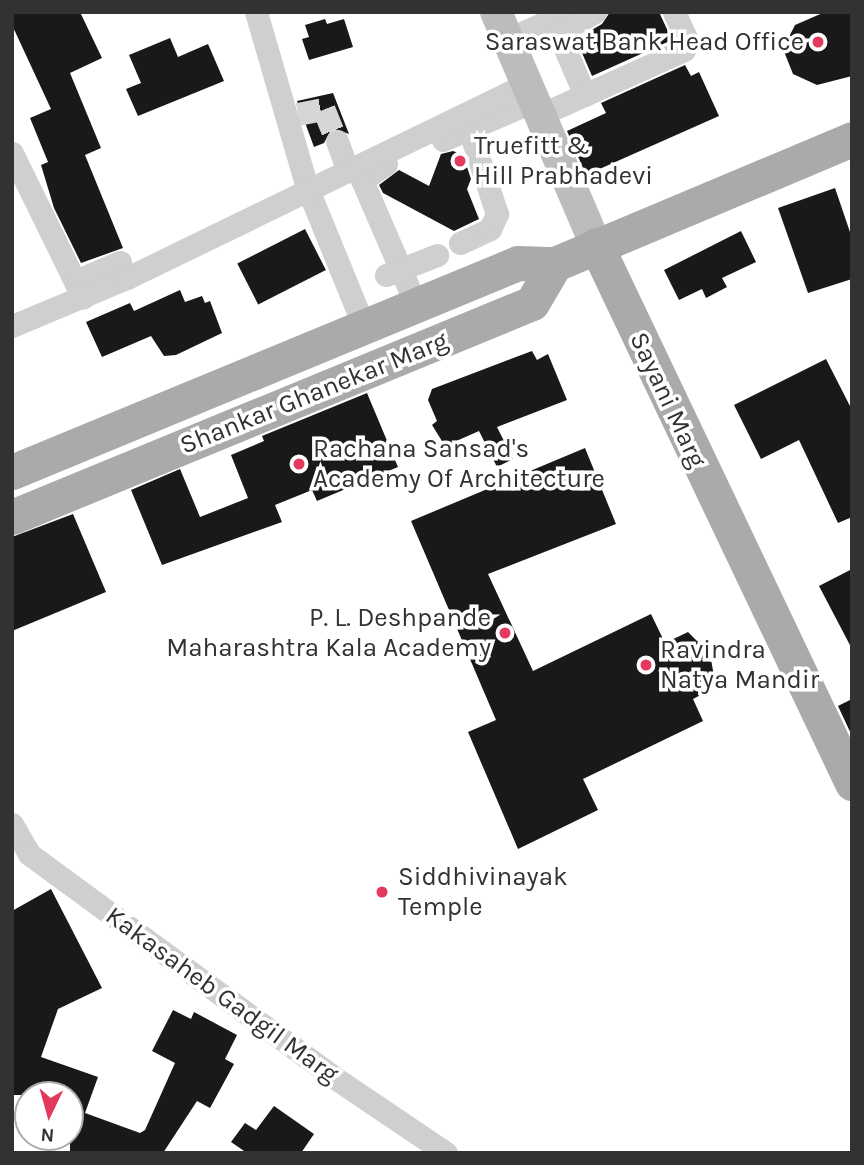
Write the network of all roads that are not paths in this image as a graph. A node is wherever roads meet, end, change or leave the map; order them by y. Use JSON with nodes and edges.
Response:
{"nodes":[{"id":1,"x":256,"y":12,"type":"edge"},
{"id":2,"x":569,"y":12,"type":"edge"},
{"id":3,"x":595,"y":12,"type":"edge"},
{"id":4,"x":674,"y":12,"type":"edge"},
{"id":5,"x":502,"y":26,"type":"edge"},
{"id":6,"x":585,"y":95,"type":"junction"},
{"id":7,"x":533,"y":100,"type":"junction"},
{"id":8,"x":469,"y":128,"type":"junction"},
{"id":9,"x":852,"y":139,"type":"edge"},
{"id":10,"x":337,"y":141,"type":"tunnel mouth"},
{"id":11,"x":12,"y":153,"type":"edge"},
{"id":12,"x":347,"y":169,"type":"junction"},
{"id":13,"x":307,"y":187,"type":"junction"},
{"id":14,"x":460,"y":243,"type":"dead end"},
{"id":15,"x":596,"y":245,"type":"junction"},
{"id":16,"x":437,"y":255,"type":"dead end"},
{"id":17,"x":555,"y":264,"type":"junction"},
{"id":18,"x":390,"y":270,"type":"junction"},
{"id":19,"x":79,"y":290,"type":"junction"},
{"id":20,"x":410,"y":310,"type":"junction"},
{"id":21,"x":12,"y":326,"type":"edge"},
{"id":22,"x":365,"y":329,"type":"junction"},
{"id":23,"x":12,"y":472,"type":"edge"},
{"id":24,"x":12,"y":517,"type":"edge"},
{"id":25,"x":852,"y":783,"type":"edge"},
{"id":26,"x":12,"y":824,"type":"edge"},
{"id":27,"x":21,"y":860,"type":"edge"},
{"id":28,"x":437,"y":1151,"type":"edge"}],
"edges":[{"from":1,"to":13,"type":"street"},
{"from":2,"to":5,"type":"street"},
{"from":3,"to":6,"type":"street"},
{"from":4,"to":6,"type":"street"},
{"from":5,"to":7,"type":"main road","name":"Sayani Marg"},
{"from":6,"to":7,"type":"street"},
{"from":7,"to":8,"type":"street"},
{"from":7,"to":12,"type":"street"},
{"from":7,"to":15,"type":"main road","name":"Sayani Marg"},
{"from":8,"to":14,"type":"street"},
{"from":8,"to":18,"type":"street"},
{"from":9,"to":15,"type":"main road"},
{"from":10,"to":12,"type":"street"},
{"from":11,"to":19,"type":"street"},
{"from":12,"to":13,"type":"street"},
{"from":13,"to":19,"type":"street"},
{"from":13,"to":22,"type":"street"},
{"from":15,"to":17,"type":"main road"},
{"from":15,"to":25,"type":"main road","name":"Sayani Marg"},
{"from":16,"to":18,"type":"street"},
{"from":17,"to":20,"type":"main road"},
{"from":17,"to":24,"type":"main road","name":"Shankar Ghanekar Marg"},
{"from":18,"to":20,"type":"street"},
{"from":19,"to":21,"type":"street"},
{"from":20,"to":22,"type":"main road"},
{"from":22,"to":23,"type":"main road"},
{"from":26,"to":27,"type":"street","name":"Kakasaheb Gadgil Marg"},
{"from":27,"to":28,"type":"street","name":"Kakasaheb Gadgil Marg"}]}
